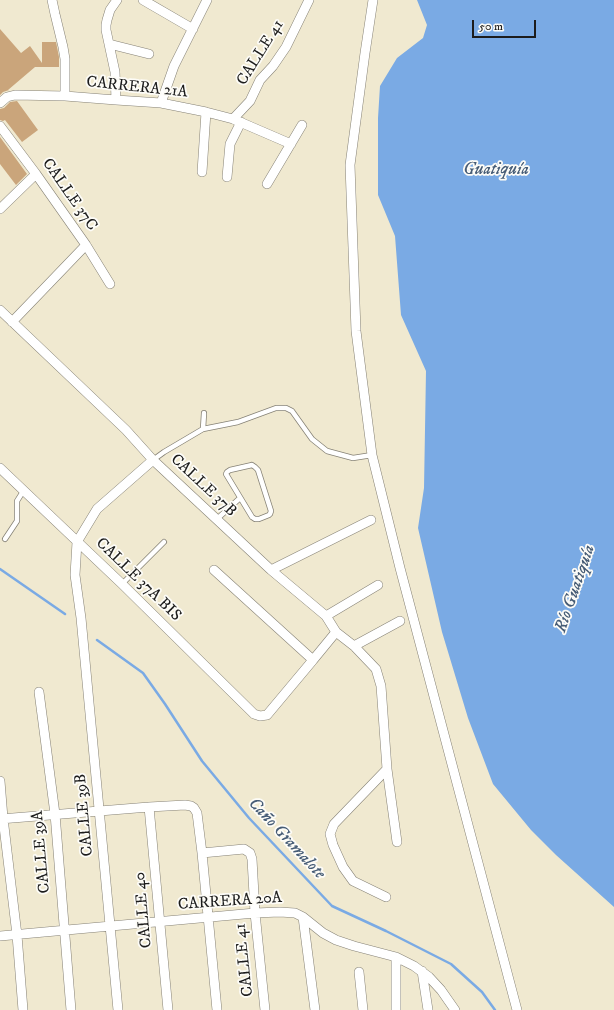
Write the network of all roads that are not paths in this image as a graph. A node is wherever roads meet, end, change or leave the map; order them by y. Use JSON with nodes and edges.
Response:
{"nodes":[{"id":1,"x":52,"y":0,"type":"edge"},
{"id":2,"x":117,"y":0,"type":"edge"},
{"id":3,"x":143,"y":0,"type":"edge"},
{"id":4,"x":207,"y":0,"type":"edge"},
{"id":5,"x":309,"y":0,"type":"edge"},
{"id":6,"x":373,"y":0,"type":"edge"},
{"id":7,"x":193,"y":29,"type":"junction"},
{"id":8,"x":109,"y":44,"type":"junction"},
{"id":9,"x":149,"y":54,"type":"dead end"},
{"id":10,"x":64,"y":96,"type":"junction"},
{"id":11,"x":116,"y":100,"type":"junction"},
{"id":12,"x":0,"y":103,"type":"edge"},
{"id":13,"x":161,"y":103,"type":"junction"},
{"id":14,"x":206,"y":112,"type":"junction"},
{"id":15,"x":237,"y":120,"type":"junction"},
{"id":16,"x":302,"y":125,"type":"dead end"},
{"id":17,"x":0,"y":126,"type":"edge"},
{"id":18,"x":292,"y":144,"type":"junction"},
{"id":19,"x":202,"y":172,"type":"dead end"},
{"id":20,"x":36,"y":174,"type":"junction"},
{"id":21,"x":227,"y":177,"type":"dead end"},
{"id":22,"x":267,"y":184,"type":"dead end"},
{"id":23,"x":0,"y":209,"type":"edge"},
{"id":24,"x":86,"y":245,"type":"junction"},
{"id":25,"x":110,"y":284,"type":"dead end"},
{"id":26,"x":0,"y":310,"type":"edge"},
{"id":27,"x":12,"y":322,"type":"junction"},
{"id":28,"x":204,"y":412,"type":"dead end"},
{"id":29,"x":203,"y":429,"type":"junction"},
{"id":30,"x":372,"y":455,"type":"junction"},
{"id":31,"x":153,"y":460,"type":"junction"},
{"id":32,"x":0,"y":468,"type":"edge"},
{"id":33,"x":24,"y":490,"type":"junction"},
{"id":34,"x":240,"y":498,"type":"junction"},
{"id":35,"x":217,"y":519,"type":"junction"},
{"id":36,"x":371,"y":520,"type":"dead end"},
{"id":37,"x":5,"y":539,"type":"dead end"},
{"id":38,"x":77,"y":542,"type":"junction"},
{"id":39,"x":164,"y":542,"type":"dead end"},
{"id":40,"x":214,"y":570,"type":"dead end"},
{"id":41,"x":271,"y":570,"type":"junction"},
{"id":42,"x":122,"y":584,"type":"junction"},
{"id":43,"x":378,"y":585,"type":"dead end"},
{"id":44,"x":326,"y":616,"type":"junction"},
{"id":45,"x":400,"y":621,"type":"dead end"},
{"id":46,"x":336,"y":632,"type":"junction"},
{"id":47,"x":354,"y":646,"type":"junction"},
{"id":48,"x":313,"y":660,"type":"junction"},
{"id":49,"x":38,"y":692,"type":"dead end"},
{"id":50,"x":387,"y":769,"type":"junction"},
{"id":51,"x":0,"y":781,"type":"edge"},
{"id":52,"x":149,"y":807,"type":"junction"},
{"id":53,"x":100,"y":810,"type":"junction"},
{"id":54,"x":55,"y":814,"type":"junction"},
{"id":55,"x":2,"y":819,"type":"edge"},
{"id":56,"x":397,"y":842,"type":"dead end"},
{"id":57,"x":202,"y":853,"type":"junction"},
{"id":58,"x":386,"y":897,"type":"dead end"},
{"id":59,"x":256,"y":913,"type":"junction"},
{"id":60,"x":208,"y":917,"type":"junction"},
{"id":61,"x":303,"y":918,"type":"junction"},
{"id":62,"x":160,"y":922,"type":"junction"},
{"id":63,"x":110,"y":926,"type":"junction"},
{"id":64,"x":64,"y":930,"type":"junction"},
{"id":65,"x":17,"y":935,"type":"junction"},
{"id":66,"x":0,"y":936,"type":"edge"},
{"id":67,"x":396,"y":957,"type":"junction"},
{"id":68,"x":422,"y":971,"type":"junction"},
{"id":69,"x":359,"y":972,"type":"dead end"},
{"id":70,"x":23,"y":1010,"type":"edge"},
{"id":71,"x":71,"y":1010,"type":"edge"},
{"id":72,"x":118,"y":1010,"type":"edge"},
{"id":73,"x":168,"y":1010,"type":"edge"},
{"id":74,"x":217,"y":1010,"type":"edge"},
{"id":75,"x":265,"y":1010,"type":"edge"},
{"id":76,"x":315,"y":1010,"type":"edge"},
{"id":77,"x":363,"y":1010,"type":"edge"},
{"id":78,"x":396,"y":1010,"type":"edge"},
{"id":79,"x":428,"y":1010,"type":"edge"},
{"id":80,"x":455,"y":1010,"type":"edge"},
{"id":81,"x":517,"y":1010,"type":"edge"}],
"edges":[{"from":1,"to":10,"type":"street"},
{"from":2,"to":8,"type":"street"},
{"from":3,"to":7,"type":"street"},
{"from":4,"to":7,"type":"street"},
{"from":5,"to":15,"type":"street","name":"CALLE 41"},
{"from":6,"to":30,"type":"street"},
{"from":7,"to":13,"type":"street"},
{"from":8,"to":9,"type":"street"},
{"from":8,"to":11,"type":"street"},
{"from":10,"to":11,"type":"street","name":"CARRERA 21A"},
{"from":10,"to":12,"type":"street","name":"CARRERA 21A"},
{"from":11,"to":13,"type":"street","name":"CARRERA 21A"},
{"from":13,"to":14,"type":"street","name":"CARRERA 21A"},
{"from":14,"to":15,"type":"street","name":"CARRERA 21A"},
{"from":14,"to":19,"type":"street"},
{"from":15,"to":18,"type":"street","name":"CARRERA 21A"},
{"from":15,"to":21,"type":"street","name":"CALLE 41"},
{"from":16,"to":18,"type":"street"},
{"from":17,"to":20,"type":"street","name":"CALLE 37C"},
{"from":18,"to":22,"type":"street"},
{"from":20,"to":23,"type":"street"},
{"from":20,"to":24,"type":"street","name":"CALLE 37C"},
{"from":24,"to":25,"type":"street","name":"CALLE 37C"},
{"from":24,"to":27,"type":"street"},
{"from":26,"to":27,"type":"street","name":"CALLE 37B"},
{"from":27,"to":31,"type":"street","name":"CALLE 37B"},
{"from":28,"to":29,"type":"lane"},
{"from":29,"to":30,"type":"lane"},
{"from":29,"to":31,"type":"lane"},
{"from":30,"to":81,"type":"street"},
{"from":31,"to":35,"type":"street","name":"CALLE 37B"},
{"from":31,"to":38,"type":"street"},
{"from":32,"to":33,"type":"street","name":"CALLE 37A BIS"},
{"from":33,"to":37,"type":"lane"},
{"from":33,"to":38,"type":"street","name":"CALLE 37A BIS"},
{"from":34,"to":34,"type":"lane"},
{"from":34,"to":35,"type":"lane"},
{"from":35,"to":41,"type":"street","name":"CALLE 37B"},
{"from":36,"to":41,"type":"street"},
{"from":38,"to":42,"type":"street","name":"CALLE 37A BIS"},
{"from":38,"to":53,"type":"street","name":"CALLE 39B"},
{"from":39,"to":42,"type":"lane"},
{"from":40,"to":48,"type":"street"},
{"from":41,"to":44,"type":"street","name":"CALLE 37B"},
{"from":42,"to":48,"type":"street","name":"CALLE 37A BIS"},
{"from":43,"to":44,"type":"street"},
{"from":44,"to":46,"type":"street","name":"CALLE 37B"},
{"from":45,"to":47,"type":"street"},
{"from":46,"to":47,"type":"street","name":"CALLE 37B"},
{"from":46,"to":48,"type":"street"},
{"from":47,"to":50,"type":"street","name":"CALLE 37B"},
{"from":49,"to":54,"type":"street","name":"CALLE 39A"},
{"from":50,"to":56,"type":"street","name":"CALLE 37B"},
{"from":50,"to":58,"type":"street"},
{"from":51,"to":55,"type":"street"},
{"from":52,"to":53,"type":"street"},
{"from":52,"to":57,"type":"street"},
{"from":52,"to":62,"type":"street","name":"CALLE 40"},
{"from":53,"to":54,"type":"street"},
{"from":53,"to":63,"type":"street","name":"CALLE 39B"},
{"from":54,"to":55,"type":"street"},
{"from":54,"to":64,"type":"street","name":"CALLE 39A"},
{"from":55,"to":65,"type":"street"},
{"from":57,"to":59,"type":"street","name":"CALLE 41"},
{"from":57,"to":60,"type":"street"},
{"from":59,"to":60,"type":"street","name":"CARRERA 20A"},
{"from":59,"to":61,"type":"street","name":"CARRERA 20A"},
{"from":59,"to":75,"type":"street","name":"CALLE 41"},
{"from":60,"to":62,"type":"street","name":"CARRERA 20A"},
{"from":60,"to":74,"type":"street"},
{"from":61,"to":67,"type":"street","name":"CARRERA 20A"},
{"from":61,"to":76,"type":"street"},
{"from":62,"to":63,"type":"street","name":"CARRERA 20A"},
{"from":62,"to":73,"type":"street","name":"CALLE 40"},
{"from":63,"to":64,"type":"street","name":"CARRERA 20A"},
{"from":63,"to":72,"type":"street","name":"CALLE 39B"},
{"from":64,"to":65,"type":"street","name":"CARRERA 20A"},
{"from":64,"to":71,"type":"street","name":"CALLE 39A"},
{"from":65,"to":66,"type":"street","name":"CARRERA 20A"},
{"from":65,"to":70,"type":"street"},
{"from":67,"to":68,"type":"street","name":"CARRERA 20A"},
{"from":67,"to":78,"type":"street"},
{"from":68,"to":79,"type":"street"},
{"from":68,"to":80,"type":"street","name":"CARRERA 20A"},
{"from":69,"to":77,"type":"street"}]}
